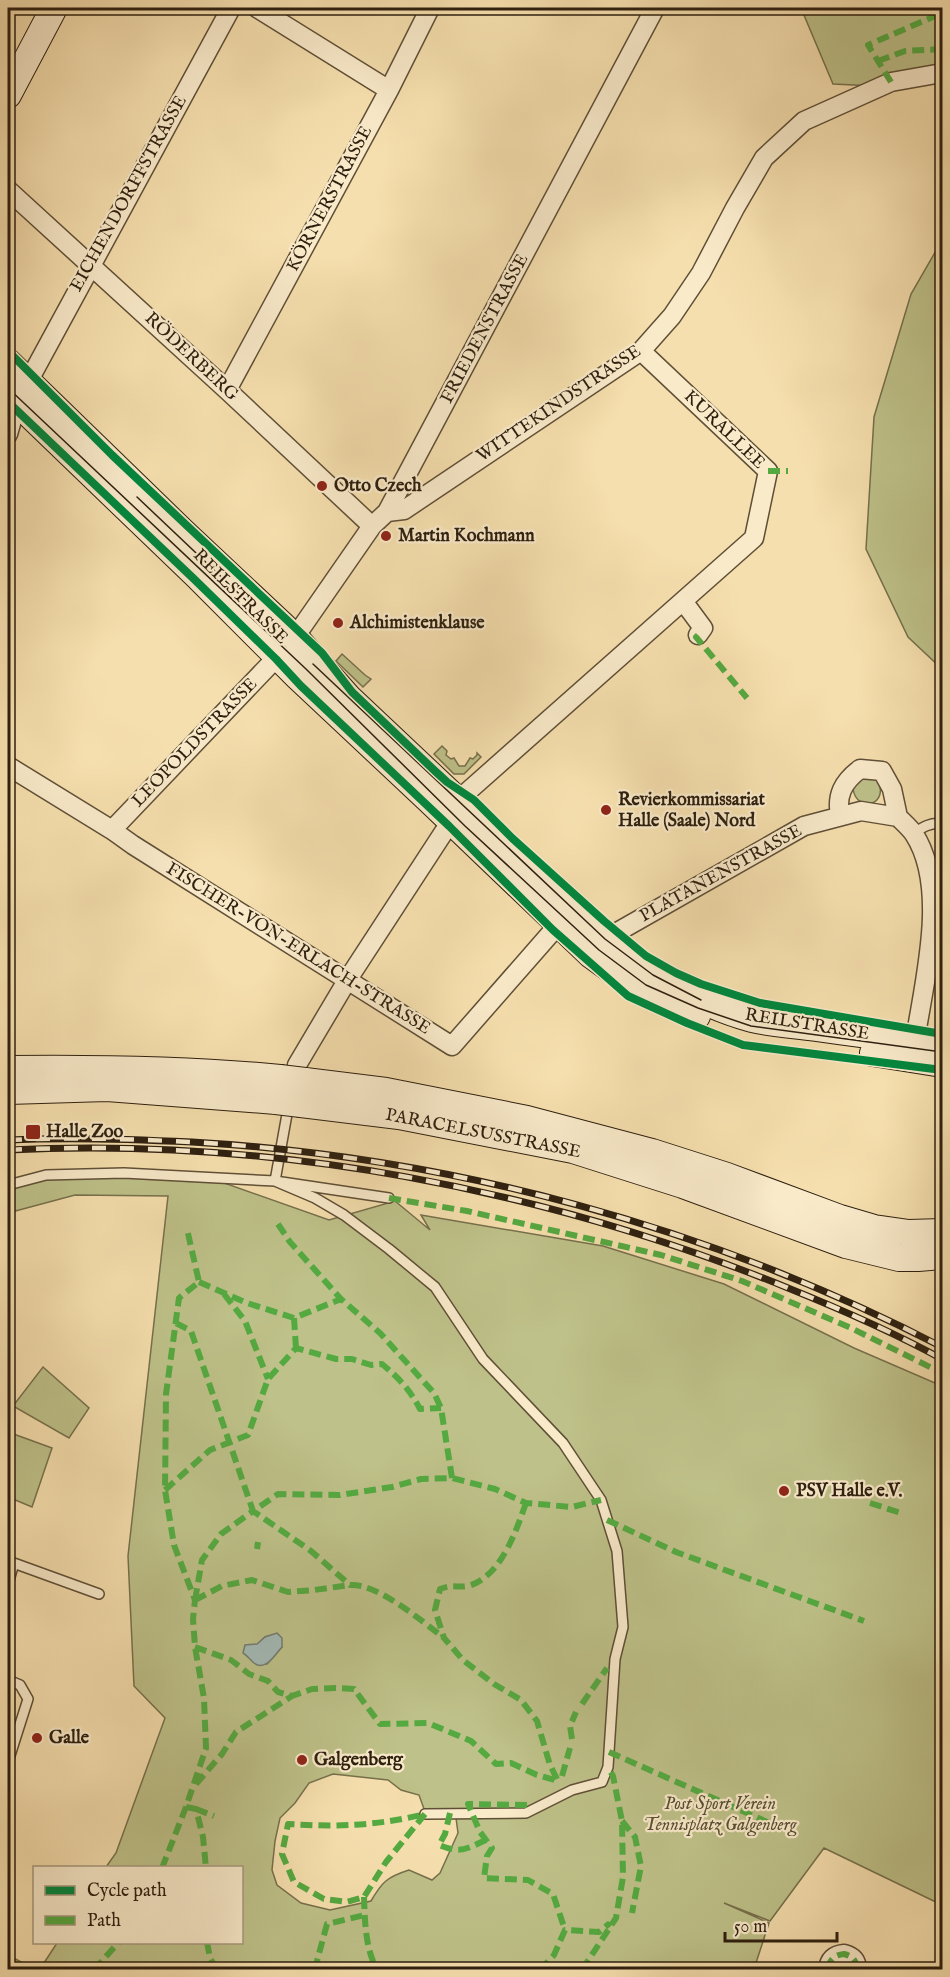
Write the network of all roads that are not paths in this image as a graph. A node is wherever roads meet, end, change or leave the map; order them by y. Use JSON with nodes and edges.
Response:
{"nodes":[{"id":1,"x":54,"y":8,"type":"edge"},
{"id":2,"x":231,"y":8,"type":"edge"},
{"id":3,"x":256,"y":8,"type":"edge"},
{"id":4,"x":430,"y":8,"type":"edge"},
{"id":5,"x":655,"y":8,"type":"edge"},
{"id":6,"x":942,"y":73,"type":"edge"},
{"id":7,"x":389,"y":90,"type":"junction"},
{"id":8,"x":8,"y":95,"type":"edge"},
{"id":9,"x":8,"y":190,"type":"edge"},
{"id":10,"x":90,"y":265,"type":"junction"},
{"id":11,"x":641,"y":351,"type":"junction"},
{"id":12,"x":8,"y":362,"type":"edge"},
{"id":13,"x":228,"y":390,"type":"junction"},
{"id":14,"x":18,"y":393,"type":"edge"},
{"id":15,"x":8,"y":434,"type":"edge"},
{"id":16,"x":387,"y":512,"type":"junction"},
{"id":17,"x":372,"y":526,"type":"junction"},
{"id":18,"x":683,"y":602,"type":"junction"},
{"id":19,"x":698,"y":635,"type":"dead end"},
{"id":20,"x":295,"y":637,"type":"junction"},
{"id":21,"x":278,"y":656,"type":"junction"},
{"id":22,"x":8,"y":766,"type":"edge"},
{"id":23,"x":454,"y":811,"type":"junction"},
{"id":24,"x":840,"y":816,"type":"junction"},
{"id":25,"x":898,"y":818,"type":"junction"},
{"id":26,"x":942,"y":824,"type":"edge"},
{"id":27,"x":112,"y":830,"type":"junction"},
{"id":28,"x":914,"y":833,"type":"junction"},
{"id":29,"x":558,"y":925,"type":"junction"},
{"id":30,"x":605,"y":939,"type":"junction"},
{"id":31,"x":348,"y":979,"type":"junction"},
{"id":32,"x":915,"y":1041,"type":"junction"},
{"id":33,"x":942,"y":1043,"type":"edge"},
{"id":34,"x":942,"y":1052,"type":"edge"},
{"id":35,"x":891,"y":1056,"type":"junction"},
{"id":36,"x":942,"y":1064,"type":"edge"},
{"id":37,"x":8,"y":1069,"type":"edge"},
{"id":38,"x":292,"y":1086,"type":"junction"},
{"id":39,"x":8,"y":1091,"type":"edge"},
{"id":40,"x":275,"y":1181,"type":"junction"},
{"id":41,"x":8,"y":1185,"type":"edge"},
{"id":42,"x":389,"y":1198,"type":"dead end"},
{"id":43,"x":942,"y":1232,"type":"edge"},
{"id":44,"x":942,"y":1256,"type":"edge"},
{"id":45,"x":11,"y":1562,"type":"edge"},
{"id":46,"x":8,"y":1584,"type":"edge"},
{"id":47,"x":99,"y":1594,"type":"dead end"},
{"id":48,"x":8,"y":1680,"type":"edge"},
{"id":49,"x":8,"y":1762,"type":"edge"},
{"id":50,"x":425,"y":1814,"type":"dead end"},
{"id":51,"x":828,"y":1970,"type":"edge"},
{"id":52,"x":857,"y":1970,"type":"edge"}],
"edges":[{"from":1,"to":8,"type":"street"},
{"from":2,"to":10,"type":"street","name":"EICHENDORFFSTRASSE"},
{"from":3,"to":7,"type":"street"},
{"from":4,"to":7,"type":"street","name":"KÖRNERSTRASSE"},
{"from":5,"to":16,"type":"street","name":"FRIEDENSTRASSE"},
{"from":6,"to":11,"type":"street","name":"WITTEKINDSTRASSE"},
{"from":7,"to":13,"type":"street","name":"KÖRNERSTRASSE"},
{"from":9,"to":10,"type":"street","name":"RÖDERBERG"},
{"from":10,"to":13,"type":"street","name":"RÖDERBERG"},
{"from":10,"to":14,"type":"street","name":"EICHENDORFFSTRASSE"},
{"from":11,"to":16,"type":"street","name":"WITTEKINDSTRASSE"},
{"from":11,"to":18,"type":"street","name":"KURALLEE"},
{"from":12,"to":14,"type":"street","name":"REILSTRASSE"},
{"from":13,"to":17,"type":"street","name":"RÖDERBERG"},
{"from":14,"to":15,"type":"street","name":"EICHENDORFFSTRASSE"},
{"from":14,"to":20,"type":"street","name":"REILSTRASSE"},
{"from":14,"to":21,"type":"street","name":"REILSTRASSE"},
{"from":16,"to":17,"type":"street","name":"FRIEDENSTRASSE"},
{"from":17,"to":20,"type":"street","name":"FRIEDENSTRASSE"},
{"from":18,"to":19,"type":"street"},
{"from":18,"to":23,"type":"street","name":"KURALLEE"},
{"from":20,"to":23,"type":"street","name":"REILSTRASSE"},
{"from":21,"to":23,"type":"street","name":"REILSTRASSE"},
{"from":21,"to":27,"type":"street","name":"LEOPOLDSTRASSE"},
{"from":22,"to":27,"type":"street","name":"FISCHER-VON-ERLACH-STRASSE"},
{"from":23,"to":29,"type":"street","name":"REILSTRASSE"},
{"from":23,"to":30,"type":"street","name":"REILSTRASSE"},
{"from":23,"to":31,"type":"street","name":"KURALLEE"},
{"from":24,"to":25,"type":"street","name":"PLATANENSTRASSE"},
{"from":24,"to":25,"type":"street"},
{"from":24,"to":30,"type":"street","name":"PLATANENSTRASSE"},
{"from":25,"to":28,"type":"street"},
{"from":26,"to":28,"type":"lane"},
{"from":27,"to":31,"type":"street","name":"FISCHER-VON-ERLACH-STRASSE"},
{"from":28,"to":32,"type":"street"},
{"from":29,"to":31,"type":"street","name":"FISCHER-VON-ERLACH-STRASSE"},
{"from":29,"to":35,"type":"street","name":"REILSTRASSE"},
{"from":30,"to":32,"type":"street","name":"REILSTRASSE"},
{"from":31,"to":38,"type":"street","name":"KURALLEE"},
{"from":32,"to":33,"type":"street","name":"REILSTRASSE"},
{"from":34,"to":35,"type":"lane"},
{"from":35,"to":36,"type":"street","name":"REILSTRASSE"},
{"from":37,"to":38,"type":"street","name":"PARACELSUSSTRASSE"},
{"from":38,"to":39,"type":"street","name":"PARACELSUSSTRASSE"},
{"from":38,"to":40,"type":"lane"},
{"from":38,"to":43,"type":"street","name":"PARACELSUSSTRASSE"},
{"from":38,"to":44,"type":"street","name":"PARACELSUSSTRASSE"},
{"from":40,"to":41,"type":"lane"},
{"from":40,"to":42,"type":"lane"},
{"from":40,"to":50,"type":"lane"},
{"from":45,"to":46,"type":"lane"},
{"from":45,"to":47,"type":"lane"},
{"from":48,"to":49,"type":"lane"},
{"from":51,"to":52,"type":"street"}]}
